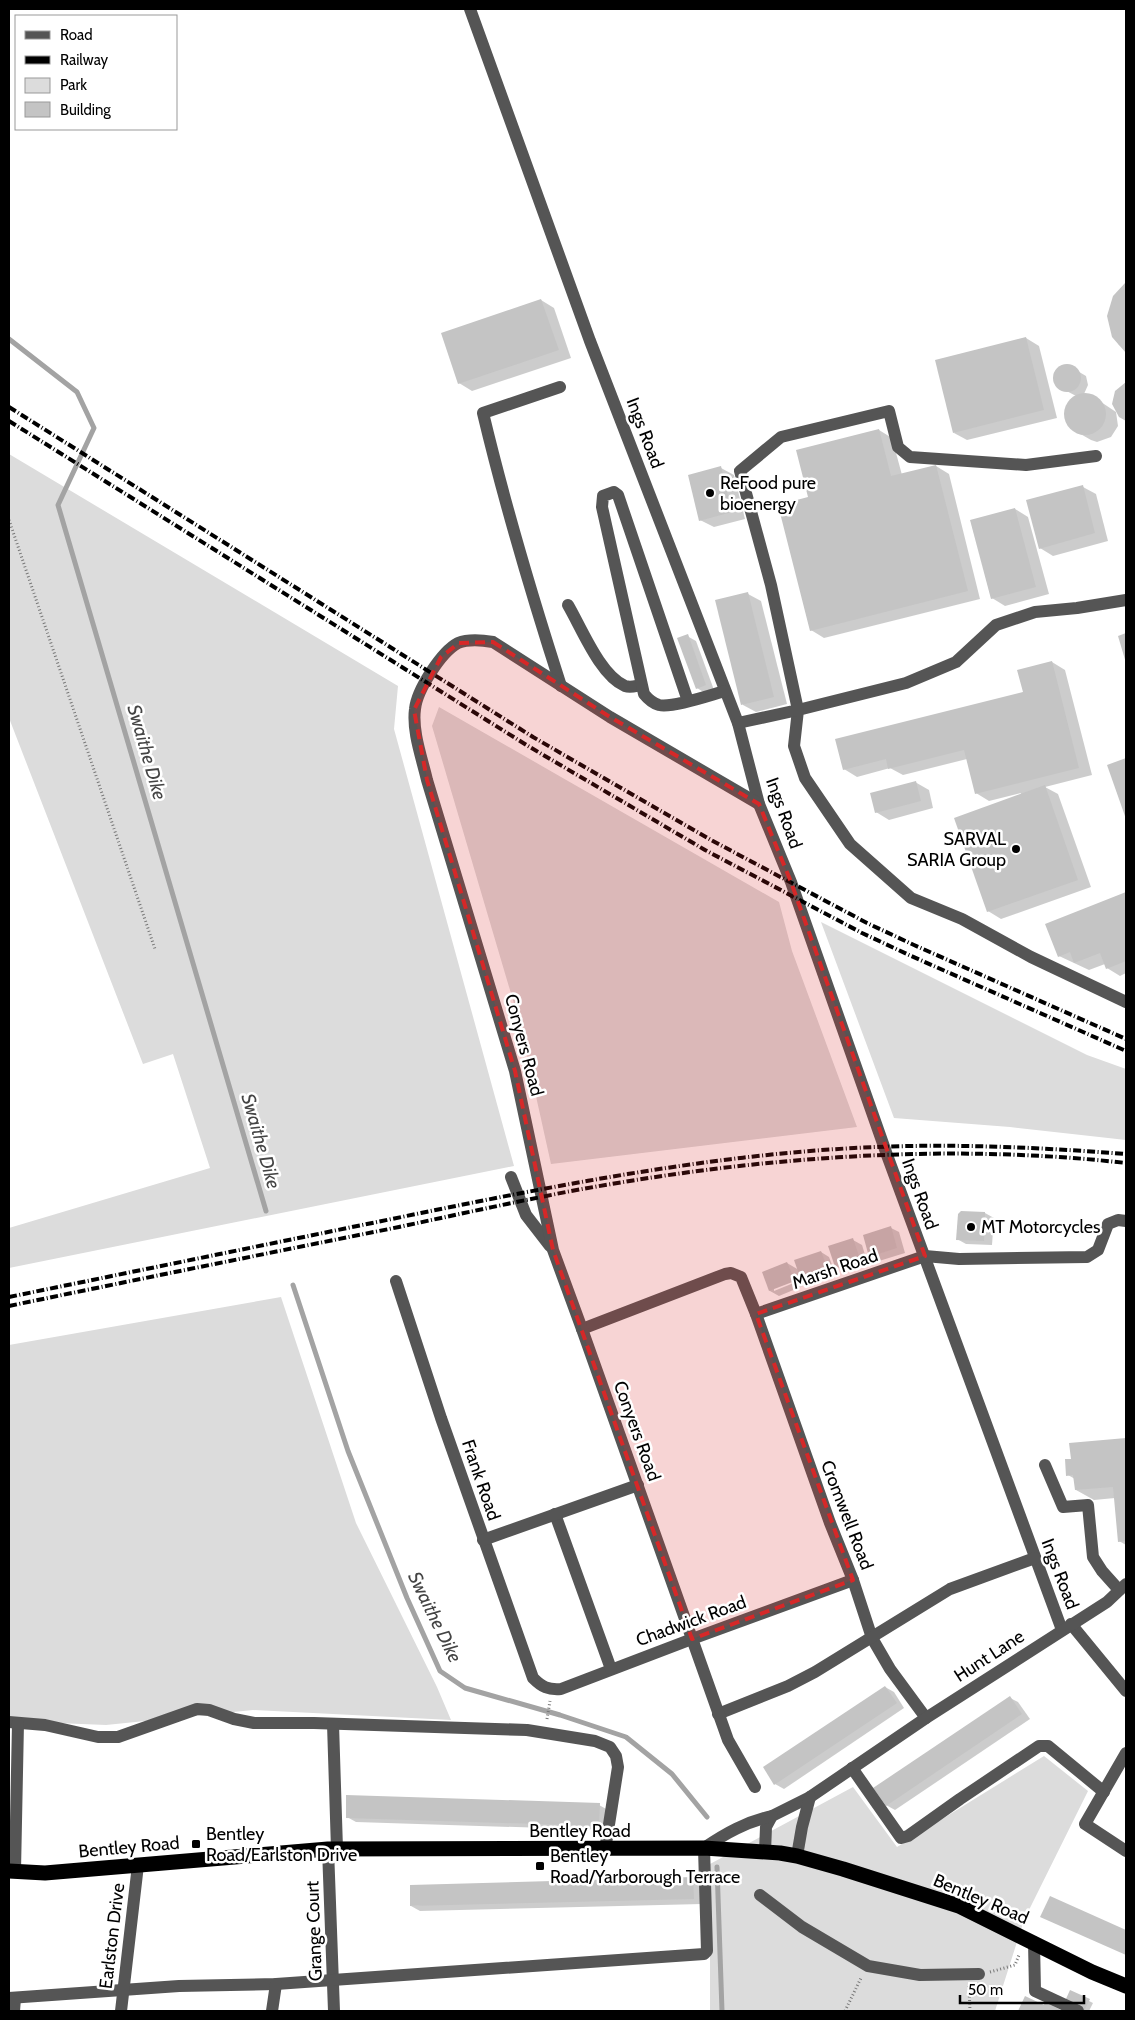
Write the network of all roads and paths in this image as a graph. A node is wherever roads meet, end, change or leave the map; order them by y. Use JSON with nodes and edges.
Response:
{"nodes":[{"id":1,"x":470,"y":9,"type":"edge"},
{"id":2,"x":560,"y":387,"type":"dead end"},
{"id":3,"x":1096,"y":456,"type":"dead end"},
{"id":4,"x":9,"y":520,"type":"edge"},
{"id":5,"x":1126,"y":600,"type":"edge"},
{"id":6,"x":568,"y":605,"type":"dead end"},
{"id":7,"x":641,"y":685,"type":"junction"},
{"id":8,"x":561,"y":686,"type":"junction"},
{"id":9,"x":725,"y":691,"type":"junction"},
{"id":10,"x":688,"y":701,"type":"junction"},
{"id":11,"x":798,"y":710,"type":"junction"},
{"id":12,"x":738,"y":723,"type":"junction"},
{"id":13,"x":759,"y":804,"type":"junction"},
{"id":14,"x":156,"y":949,"type":"dead end"},
{"id":15,"x":1126,"y":1002,"type":"edge"},
{"id":16,"x":511,"y":1177,"type":"dead end"},
{"id":17,"x":1126,"y":1221,"type":"edge"},
{"id":18,"x":552,"y":1250,"type":"junction"},
{"id":19,"x":925,"y":1256,"type":"junction"},
{"id":20,"x":396,"y":1281,"type":"dead end"},
{"id":21,"x":756,"y":1314,"type":"junction"},
{"id":22,"x":582,"y":1328,"type":"junction"},
{"id":23,"x":1045,"y":1465,"type":"dead end"},
{"id":24,"x":638,"y":1485,"type":"junction"},
{"id":25,"x":555,"y":1514,"type":"junction"},
{"id":26,"x":483,"y":1540,"type":"junction"},
{"id":27,"x":1035,"y":1558,"type":"junction"},
{"id":28,"x":853,"y":1580,"type":"junction"},
{"id":29,"x":1123,"y":1587,"type":"edge"},
{"id":30,"x":1067,"y":1627,"type":"junction"},
{"id":31,"x":872,"y":1638,"type":"junction"},
{"id":32,"x":692,"y":1639,"type":"junction"},
{"id":33,"x":611,"y":1669,"type":"junction"},
{"id":34,"x":546,"y":1688,"type":"junction"},
{"id":35,"x":1126,"y":1691,"type":"edge"},
{"id":36,"x":718,"y":1714,"type":"junction"},
{"id":37,"x":926,"y":1718,"type":"junction"},
{"id":38,"x":13,"y":1723,"type":"edge"},
{"id":39,"x":333,"y":1724,"type":"junction"},
{"id":40,"x":545,"y":1733,"type":"junction"},
{"id":41,"x":1126,"y":1753,"type":"edge"},
{"id":42,"x":852,"y":1768,"type":"junction"},
{"id":43,"x":755,"y":1787,"type":"dead end"},
{"id":44,"x":1104,"y":1792,"type":"junction"},
{"id":45,"x":810,"y":1797,"type":"junction"},
{"id":46,"x":772,"y":1816,"type":"junction"},
{"id":47,"x":704,"y":1848,"type":"junction"},
{"id":48,"x":333,"y":1849,"type":"junction"},
{"id":49,"x":605,"y":1850,"type":"junction"},
{"id":50,"x":1126,"y":1851,"type":"edge"},
{"id":51,"x":765,"y":1852,"type":"junction"},
{"id":52,"x":797,"y":1856,"type":"junction"},
{"id":53,"x":138,"y":1866,"type":"junction"},
{"id":54,"x":12,"y":1871,"type":"edge"},
{"id":55,"x":760,"y":1895,"type":"dead end"},
{"id":56,"x":1031,"y":1940,"type":"junction"},
{"id":57,"x":868,"y":1966,"type":"junction"},
{"id":58,"x":974,"y":1975,"type":"junction"},
{"id":59,"x":333,"y":1980,"type":"junction"},
{"id":60,"x":276,"y":1984,"type":"junction"},
{"id":61,"x":1126,"y":1986,"type":"edge"},
{"id":62,"x":123,"y":1989,"type":"junction"},
{"id":63,"x":12,"y":1998,"type":"edge"},
{"id":64,"x":14,"y":2011,"type":"edge"},
{"id":65,"x":121,"y":2011,"type":"edge"},
{"id":66,"x":272,"y":2011,"type":"edge"},
{"id":67,"x":334,"y":2011,"type":"edge"},
{"id":68,"x":845,"y":2011,"type":"edge"},
{"id":69,"x":970,"y":2011,"type":"edge"},
{"id":70,"x":1078,"y":2011,"type":"edge"}],
"edges":[{"from":1,"to":9,"type":"street","name":"Ings Road"},
{"from":2,"to":8,"type":"street"},
{"from":3,"to":11,"type":"street"},
{"from":4,"to":14,"type":"path"},
{"from":5,"to":11,"type":"street"},
{"from":6,"to":7,"type":"street"},
{"from":7,"to":10,"type":"street"},
{"from":7,"to":10,"type":"street"},
{"from":8,"to":13,"type":"street","name":"Conyers Road"},
{"from":8,"to":18,"type":"street","name":"Conyers Road"},
{"from":9,"to":10,"type":"street"},
{"from":9,"to":12,"type":"street","name":"Ings Road"},
{"from":11,"to":12,"type":"street"},
{"from":11,"to":15,"type":"street"},
{"from":12,"to":13,"type":"street","name":"Ings Road"},
{"from":13,"to":19,"type":"street","name":"Ings Road"},
{"from":16,"to":18,"type":"street"},
{"from":17,"to":19,"type":"street"},
{"from":18,"to":22,"type":"street","name":"Conyers Road"},
{"from":19,"to":21,"type":"street","name":"Marsh Road"},
{"from":19,"to":27,"type":"street","name":"Ings Road"},
{"from":20,"to":26,"type":"street","name":"Frank Road"},
{"from":21,"to":22,"type":"street","name":"Cromwell Road"},
{"from":21,"to":28,"type":"street","name":"Cromwell Road"},
{"from":22,"to":24,"type":"street","name":"Conyers Road"},
{"from":23,"to":29,"type":"street"},
{"from":24,"to":25,"type":"street"},
{"from":24,"to":32,"type":"street","name":"Conyers Road"},
{"from":25,"to":26,"type":"street"},
{"from":25,"to":33,"type":"street"},
{"from":26,"to":34,"type":"street","name":"Frank Road"},
{"from":27,"to":30,"type":"street","name":"Ings Road"},
{"from":27,"to":31,"type":"street"},
{"from":28,"to":31,"type":"street","name":"Cromwell Road"},
{"from":28,"to":32,"type":"street","name":"Chadwick Road"},
{"from":29,"to":30,"type":"street","name":"Hunt Lane"},
{"from":30,"to":35,"type":"street"},
{"from":30,"to":37,"type":"street","name":"Hunt Lane"},
{"from":31,"to":36,"type":"street"},
{"from":31,"to":37,"type":"street","name":"Cromwell Road"},
{"from":32,"to":33,"type":"street","name":"Chadwick Road"},
{"from":32,"to":36,"type":"street","name":"Conyers Road"},
{"from":33,"to":34,"type":"street","name":"Chadwick Road"},
{"from":34,"to":40,"type":"path"},
{"from":36,"to":43,"type":"street","name":"Conyers Road"},
{"from":37,"to":42,"type":"street","name":"Hunt Lane"},
{"from":38,"to":39,"type":"street"},
{"from":38,"to":54,"type":"street"},
{"from":39,"to":40,"type":"street"},
{"from":39,"to":48,"type":"street","name":"Grange Court"},
{"from":40,"to":49,"type":"street"},
{"from":41,"to":44,"type":"street"},
{"from":42,"to":44,"type":"street"},
{"from":42,"to":45,"type":"street","name":"Hunt Lane"},
{"from":44,"to":50,"type":"street"},
{"from":45,"to":46,"type":"street","name":"Hunt Lane"},
{"from":45,"to":52,"type":"street"},
{"from":46,"to":47,"type":"street","name":"Hunt Lane"},
{"from":46,"to":51,"type":"street"},
{"from":47,"to":49,"type":"highway","name":"Bentley Road"},
{"from":47,"to":51,"type":"highway","name":"Bentley Road"},
{"from":47,"to":59,"type":"street"},
{"from":48,"to":49,"type":"highway","name":"Bentley Road"},
{"from":48,"to":53,"type":"highway","name":"Bentley Road"},
{"from":48,"to":59,"type":"street","name":"Grange Court"},
{"from":51,"to":52,"type":"highway","name":"Bentley Road"},
{"from":52,"to":56,"type":"highway","name":"Bentley Road"},
{"from":53,"to":54,"type":"highway","name":"Bentley Road"},
{"from":53,"to":62,"type":"street","name":"Earlston Drive"},
{"from":55,"to":57,"type":"street"},
{"from":56,"to":58,"type":"path"},
{"from":56,"to":61,"type":"highway","name":"Bentley Road"},
{"from":56,"to":70,"type":"street"},
{"from":57,"to":58,"type":"street"},
{"from":57,"to":68,"type":"path"},
{"from":58,"to":69,"type":"path"},
{"from":59,"to":60,"type":"street"},
{"from":59,"to":67,"type":"street","name":"Grange Court"},
{"from":60,"to":62,"type":"street"},
{"from":60,"to":66,"type":"street"},
{"from":62,"to":63,"type":"street"},
{"from":62,"to":65,"type":"street","name":"Earlston Drive"},
{"from":63,"to":64,"type":"street"}]}
